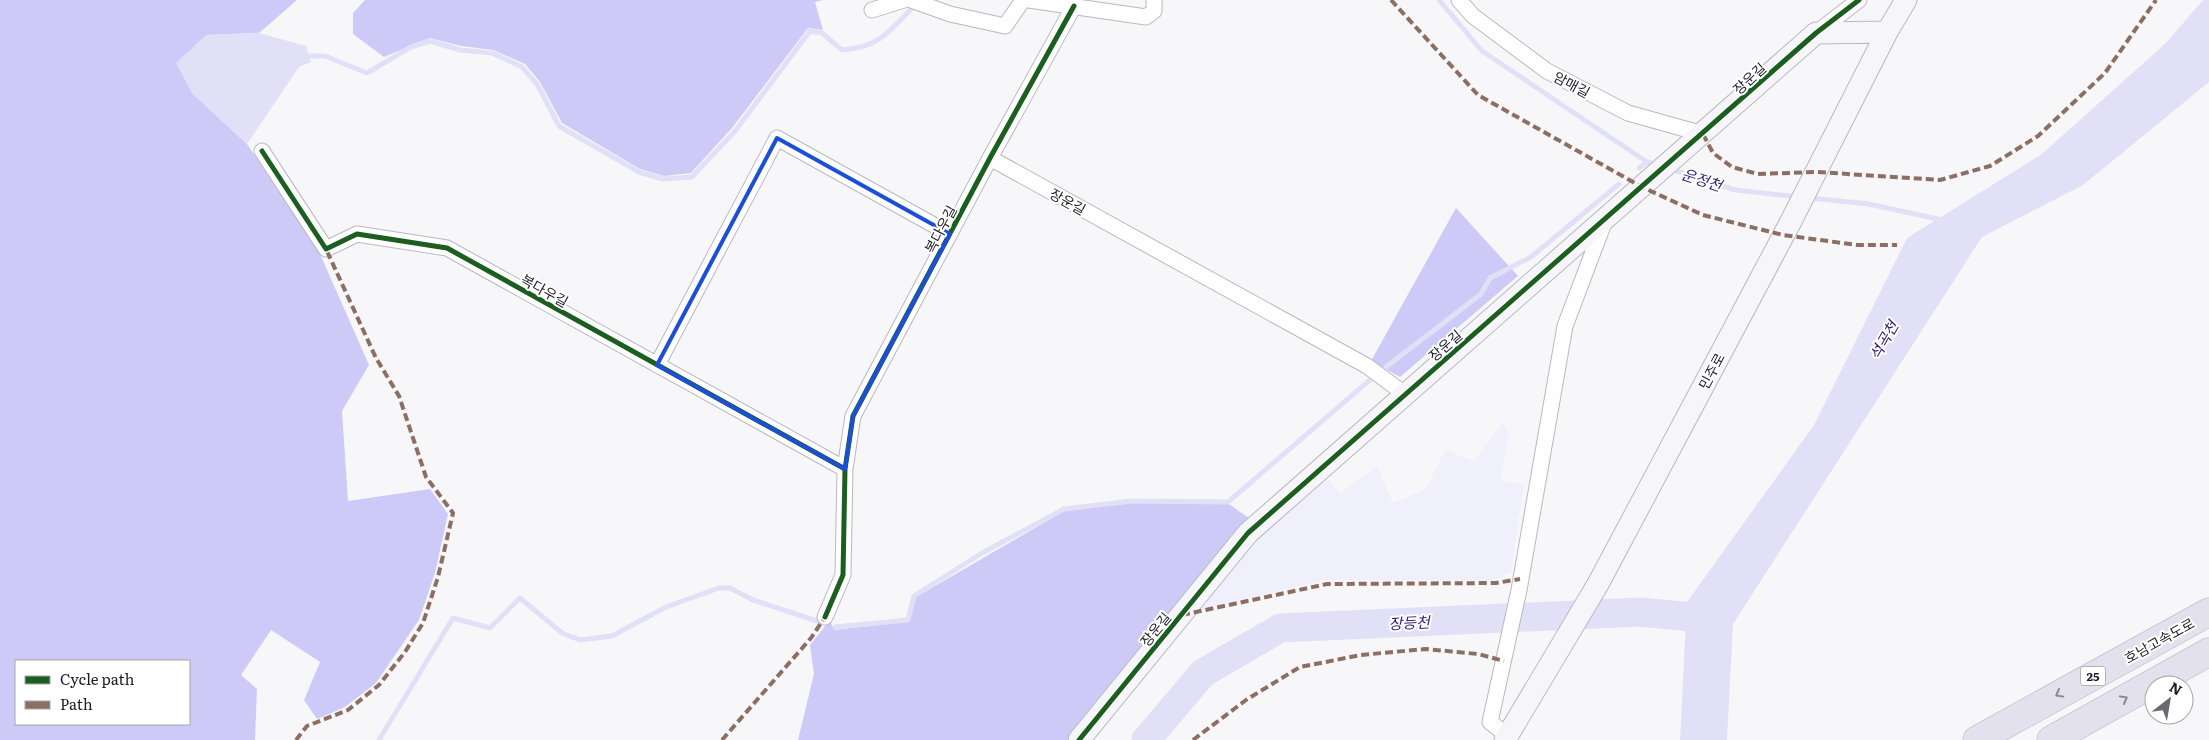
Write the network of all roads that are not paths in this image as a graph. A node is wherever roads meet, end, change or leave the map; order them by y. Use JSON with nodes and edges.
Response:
{"nodes":[{"id":1,"x":904,"y":0,"type":"edge"},
{"id":2,"x":911,"y":0,"type":"edge"},
{"id":3,"x":1023,"y":0,"type":"edge"},
{"id":4,"x":1029,"y":0,"type":"edge"},
{"id":5,"x":1154,"y":0,"type":"edge"},
{"id":6,"x":1459,"y":0,"type":"edge"},
{"id":7,"x":1859,"y":0,"type":"edge"},
{"id":8,"x":1906,"y":0,"type":"edge"},
{"id":9,"x":1074,"y":6,"type":"junction"},
{"id":10,"x":872,"y":10,"type":"dead end"},
{"id":11,"x":1886,"y":32,"type":"junction"},
{"id":12,"x":1816,"y":33,"type":"junction"},
{"id":13,"x":1696,"y":140,"type":"junction"},
{"id":14,"x":262,"y":151,"type":"dead end"},
{"id":15,"x":990,"y":158,"type":"junction"},
{"id":16,"x":1605,"y":219,"type":"junction"},
{"id":17,"x":950,"y":234,"type":"junction"},
{"id":18,"x":657,"y":365,"type":"junction"},
{"id":19,"x":1406,"y":395,"type":"junction"},
{"id":20,"x":844,"y":469,"type":"junction"},
{"id":21,"x":2209,"y":612,"type":"edge"},
{"id":22,"x":825,"y":617,"type":"dead end"},
{"id":23,"x":2209,"y":652,"type":"edge"},
{"id":24,"x":1506,"y":738,"type":"edge"},
{"id":25,"x":1079,"y":740,"type":"edge"},
{"id":26,"x":1977,"y":740,"type":"edge"},
{"id":27,"x":2051,"y":740,"type":"edge"}],
"edges":[{"from":1,"to":10,"type":"street"},
{"from":2,"to":3,"type":"street"},
{"from":4,"to":9,"type":"street"},
{"from":5,"to":9,"type":"street"},
{"from":6,"to":13,"type":"street","name":"암매길"},
{"from":7,"to":12,"type":"street","name":"장운길"},
{"from":8,"to":11,"type":"street","name":"민주로"},
{"from":9,"to":15,"type":"street","name":"복다우길"},
{"from":11,"to":12,"type":"street"},
{"from":11,"to":24,"type":"street","name":"민주로"},
{"from":12,"to":13,"type":"street","name":"장운길"},
{"from":13,"to":16,"type":"street","name":"장운길"},
{"from":14,"to":18,"type":"street","name":"복다우길"},
{"from":15,"to":17,"type":"street","name":"복다우길"},
{"from":15,"to":19,"type":"street","name":"장운길"},
{"from":16,"to":19,"type":"street","name":"장운길"},
{"from":16,"to":24,"type":"street","name":"민주로"},
{"from":17,"to":18,"type":"street","name":"복다우길"},
{"from":17,"to":20,"type":"street","name":"복다우길"},
{"from":18,"to":20,"type":"street","name":"복다우길"},
{"from":19,"to":25,"type":"street","name":"장운길"},
{"from":20,"to":22,"type":"street","name":"복다우길"},
{"from":21,"to":26,"type":"highway","name":"호남고속도로","number":"25","one_way":true},
{"from":27,"to":23,"type":"highway","one_way":true}]}
